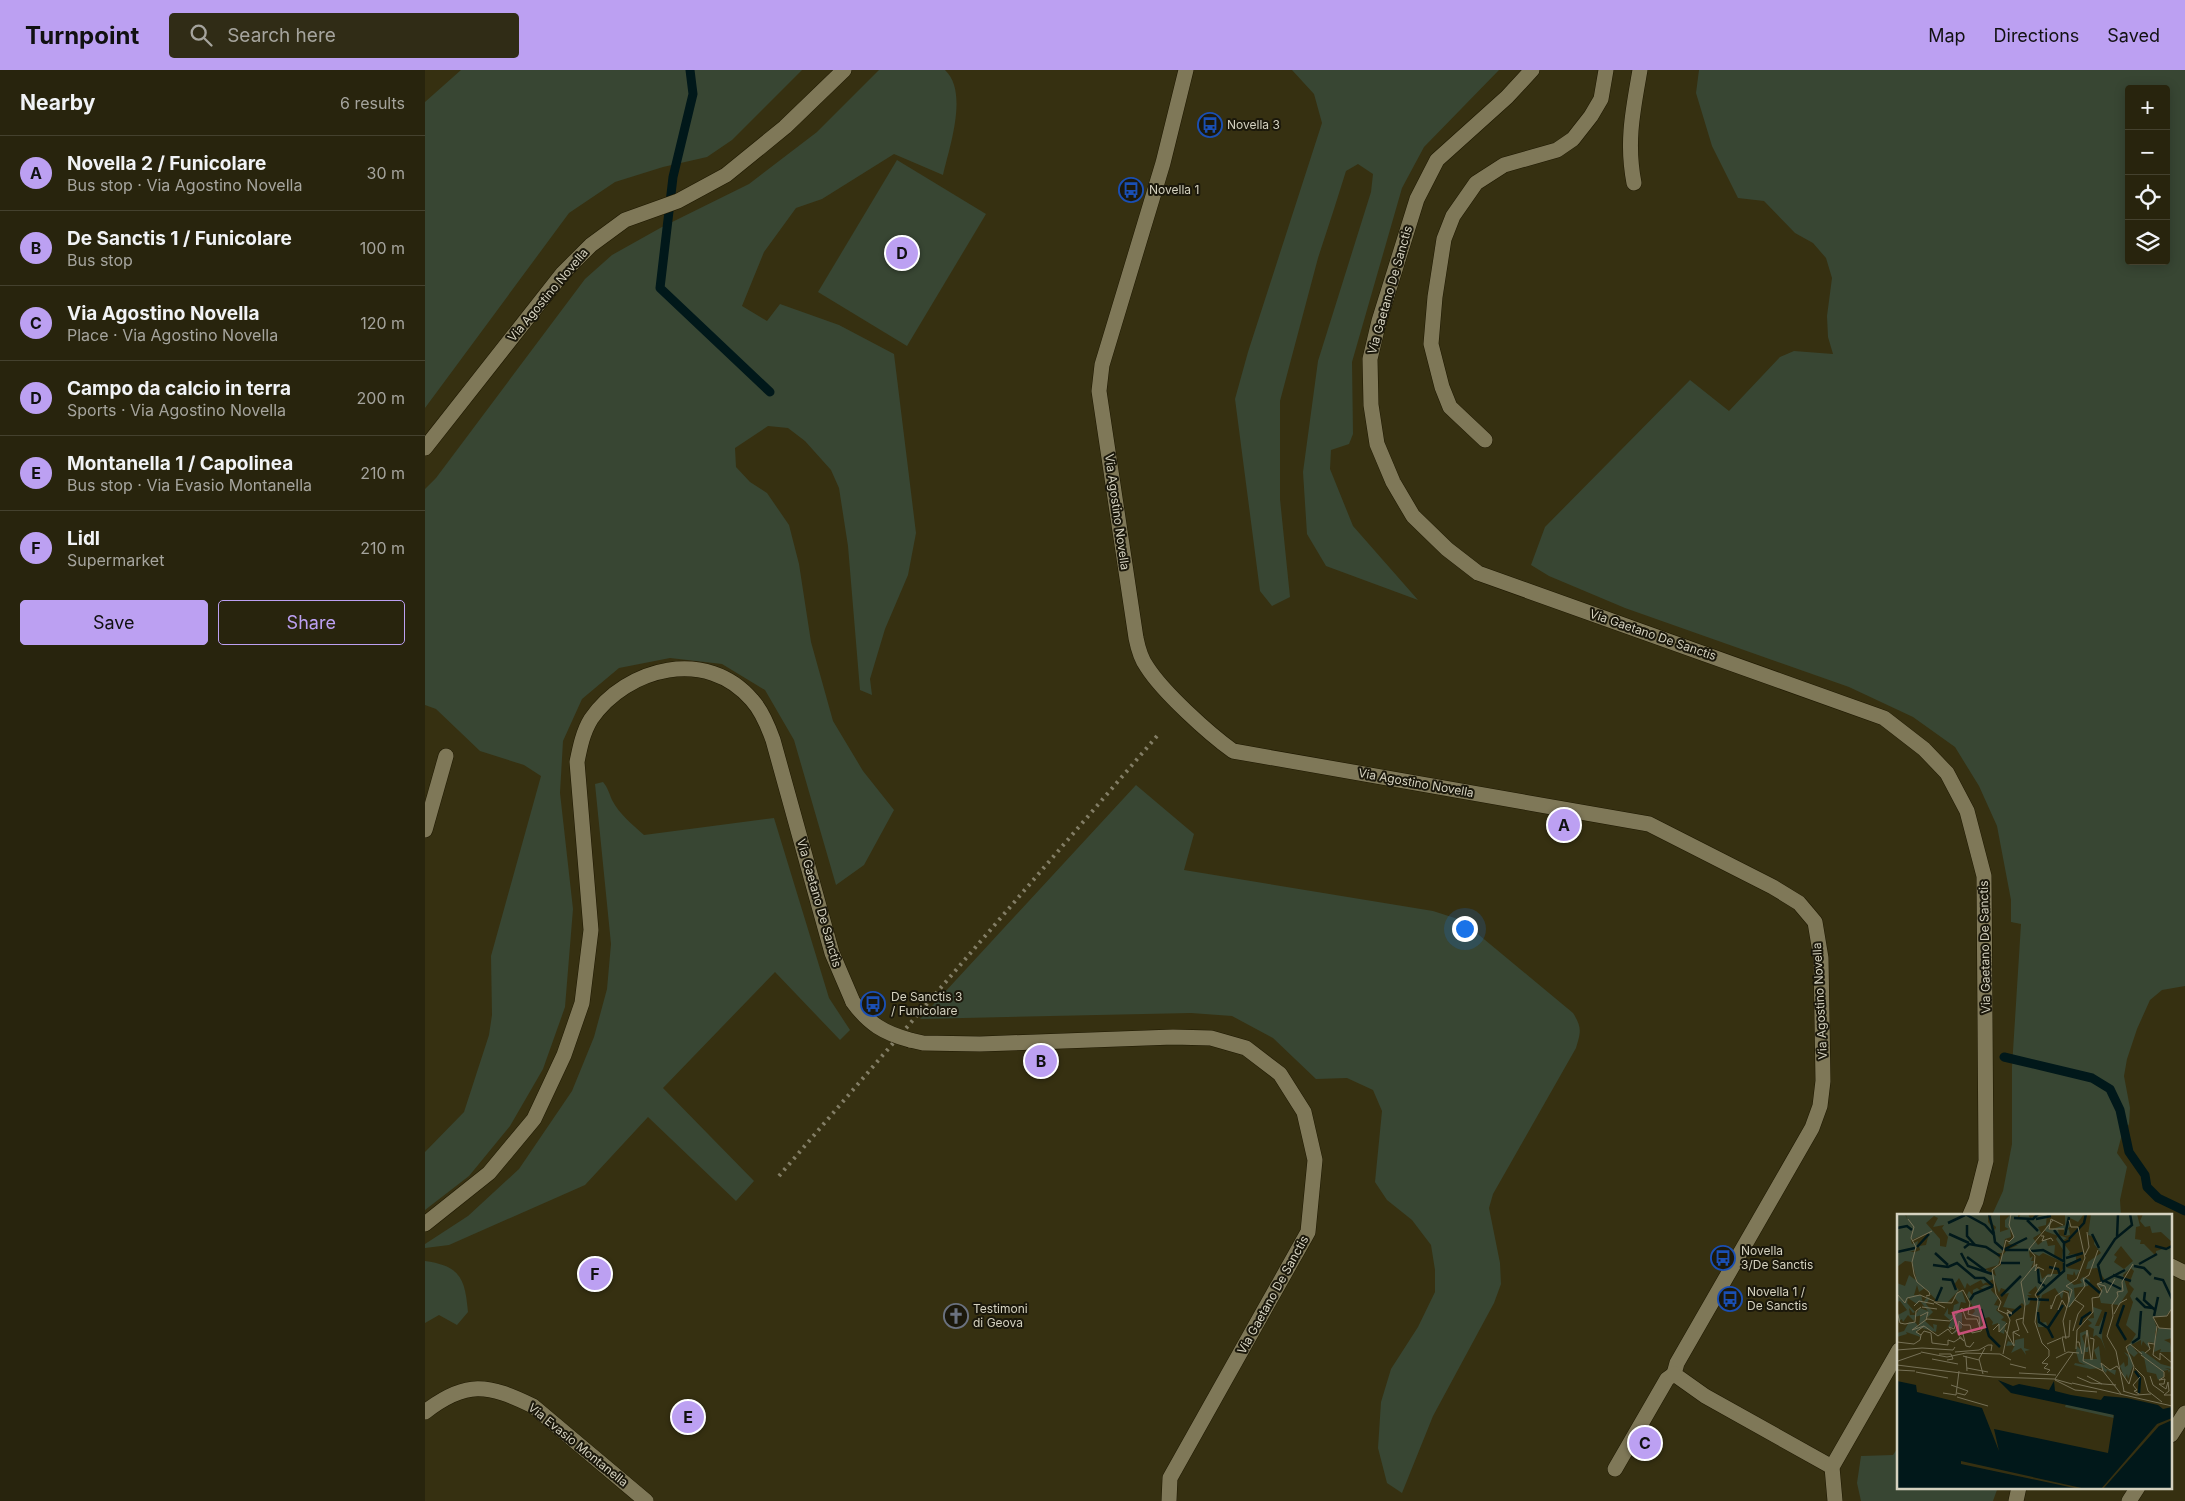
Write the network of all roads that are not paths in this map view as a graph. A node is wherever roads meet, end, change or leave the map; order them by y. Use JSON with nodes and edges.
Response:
{"nodes":[{"id":1,"x":843,"y":70,"type":"edge"},
{"id":2,"x":1186,"y":70,"type":"edge"},
{"id":3,"x":1532,"y":70,"type":"edge"},
{"id":4,"x":1606,"y":70,"type":"edge"},
{"id":5,"x":1640,"y":70,"type":"edge"},
{"id":6,"x":1634,"y":183,"type":"dead end"},
{"id":7,"x":1485,"y":440,"type":"dead end"},
{"id":8,"x":425,"y":448,"type":"edge"},
{"id":9,"x":446,"y":756,"type":"dead end"},
{"id":10,"x":425,"y":830,"type":"edge"},
{"id":11,"x":1970,"y":1214,"type":"edge"},
{"id":12,"x":425,"y":1224,"type":"edge"},
{"id":13,"x":2173,"y":1267,"type":"edge"},
{"id":14,"x":2185,"y":1273,"type":"edge"},
{"id":15,"x":1897,"y":1353,"type":"edge"},
{"id":16,"x":1674,"y":1374,"type":"junction"},
{"id":17,"x":425,"y":1412,"type":"edge"},
{"id":18,"x":2185,"y":1413,"type":"edge"},
{"id":19,"x":2173,"y":1432,"type":"edge"},
{"id":20,"x":1832,"y":1467,"type":"junction"},
{"id":21,"x":1615,"y":1469,"type":"dead end"},
{"id":22,"x":2019,"y":1488,"type":"edge"},
{"id":23,"x":2137,"y":1488,"type":"edge"},
{"id":24,"x":646,"y":1501,"type":"edge"},
{"id":25,"x":1169,"y":1501,"type":"edge"},
{"id":26,"x":1835,"y":1501,"type":"edge"},
{"id":27,"x":2016,"y":1501,"type":"edge"},
{"id":28,"x":2129,"y":1501,"type":"edge"}],
"edges":[{"from":1,"to":8,"type":"street","name":"Via Agostino Novella"},
{"from":2,"to":16,"type":"street","name":"Via Agostino Novella"},
{"from":3,"to":11,"type":"street","name":"Via Gaetano De Sanctis"},
{"from":4,"to":7,"type":"street"},
{"from":5,"to":6,"type":"street"},
{"from":9,"to":10,"type":"street"},
{"from":12,"to":25,"type":"street","name":"Via Gaetano De Sanctis","bridge":true},
{"from":13,"to":14,"type":"street"},
{"from":15,"to":20,"type":"street"},
{"from":16,"to":20,"type":"street"},
{"from":16,"to":21,"type":"street","name":"Via Agostino Novella"},
{"from":17,"to":24,"type":"street","name":"Via Evasio Montanella"},
{"from":18,"to":19,"type":"street"},
{"from":20,"to":26,"type":"street"},
{"from":22,"to":27,"type":"street"},
{"from":23,"to":28,"type":"street"}]}
